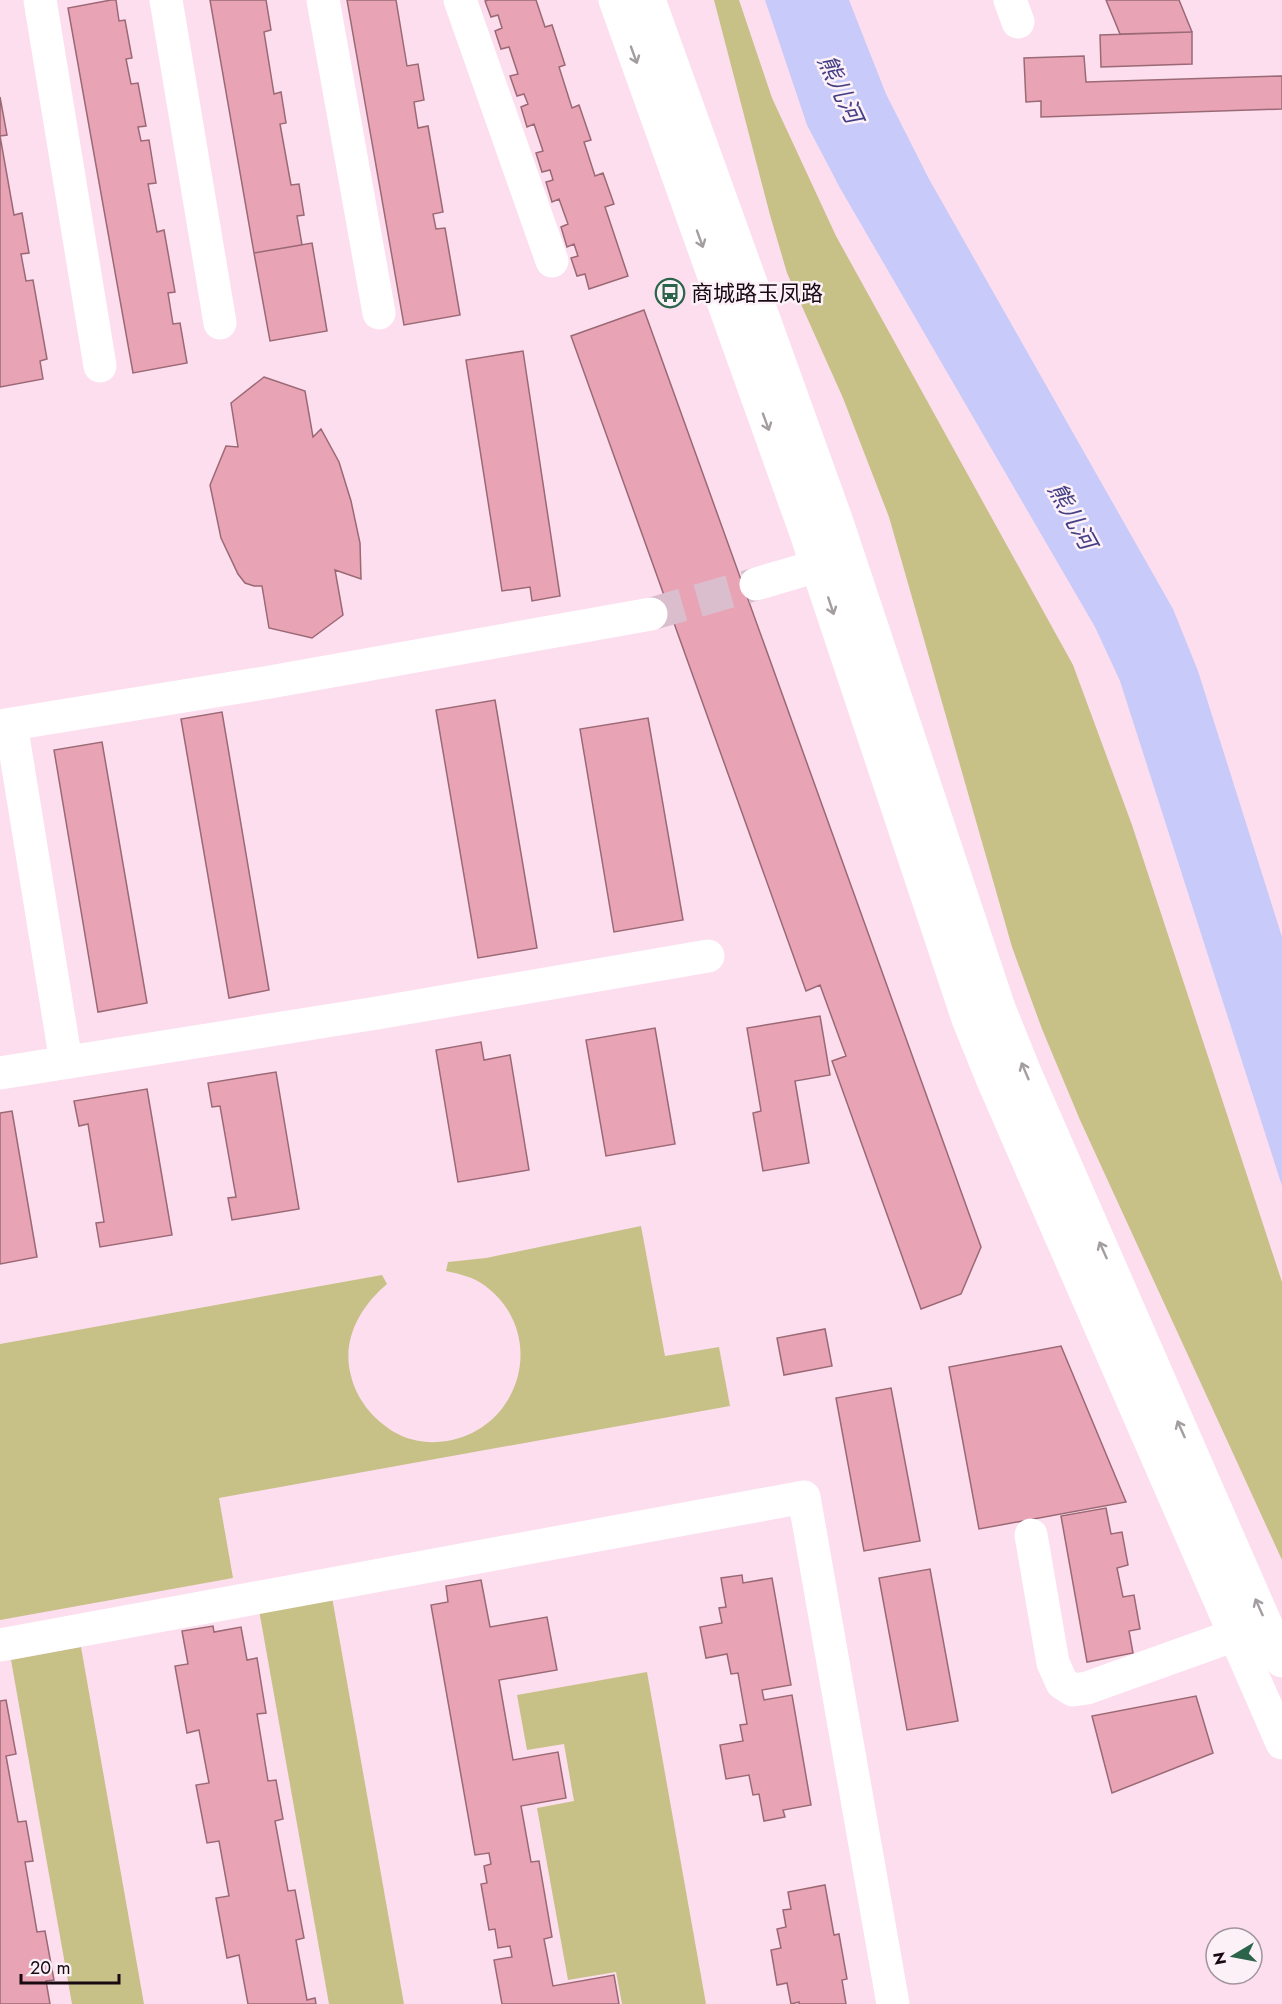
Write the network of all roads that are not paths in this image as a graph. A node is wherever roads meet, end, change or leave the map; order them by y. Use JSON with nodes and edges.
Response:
{"nodes":[{"id":1,"x":40,"y":0,"type":"edge"},
{"id":2,"x":166,"y":0,"type":"edge"},
{"id":3,"x":323,"y":0,"type":"edge"},
{"id":4,"x":460,"y":0,"type":"edge"},
{"id":5,"x":615,"y":0,"type":"edge"},
{"id":6,"x":649,"y":0,"type":"edge"},
{"id":7,"x":552,"y":261,"type":"dead end"},
{"id":8,"x":379,"y":314,"type":"dead end"},
{"id":9,"x":220,"y":323,"type":"dead end"},
{"id":10,"x":100,"y":366,"type":"dead end"},
{"id":11,"x":817,"y":566,"type":"junction"},
{"id":12,"x":756,"y":584,"type":"tunnel mouth"},
{"id":13,"x":651,"y":614,"type":"tunnel mouth"},
{"id":14,"x":5,"y":725,"type":"edge"},
{"id":15,"x":708,"y":956,"type":"dead end"},
{"id":16,"x":66,"y":1062,"type":"junction"},
{"id":17,"x":0,"y":1073,"type":"edge"},
{"id":18,"x":1031,"y":1535,"type":"dead end"},
{"id":19,"x":1235,"y":1635,"type":"junction"},
{"id":20,"x":0,"y":1644,"type":"edge"},
{"id":21,"x":1282,"y":1661,"type":"edge"},
{"id":22,"x":1282,"y":1743,"type":"edge"},
{"id":23,"x":892,"y":2004,"type":"edge"}],
"edges":[{"from":1,"to":10,"type":"street"},
{"from":2,"to":9,"type":"street"},
{"from":3,"to":8,"type":"street"},
{"from":4,"to":7,"type":"street"},
{"from":5,"to":11,"type":"street","one_way":true},
{"from":21,"to":6,"type":"street","one_way":true},
{"from":11,"to":12,"type":"street"},
{"from":11,"to":19,"type":"street","one_way":true},
{"from":13,"to":14,"type":"street"},
{"from":14,"to":16,"type":"street"},
{"from":15,"to":16,"type":"street"},
{"from":16,"to":17,"type":"street"},
{"from":18,"to":19,"type":"street"},
{"from":19,"to":22,"type":"street"},
{"from":20,"to":23,"type":"street"}]}
